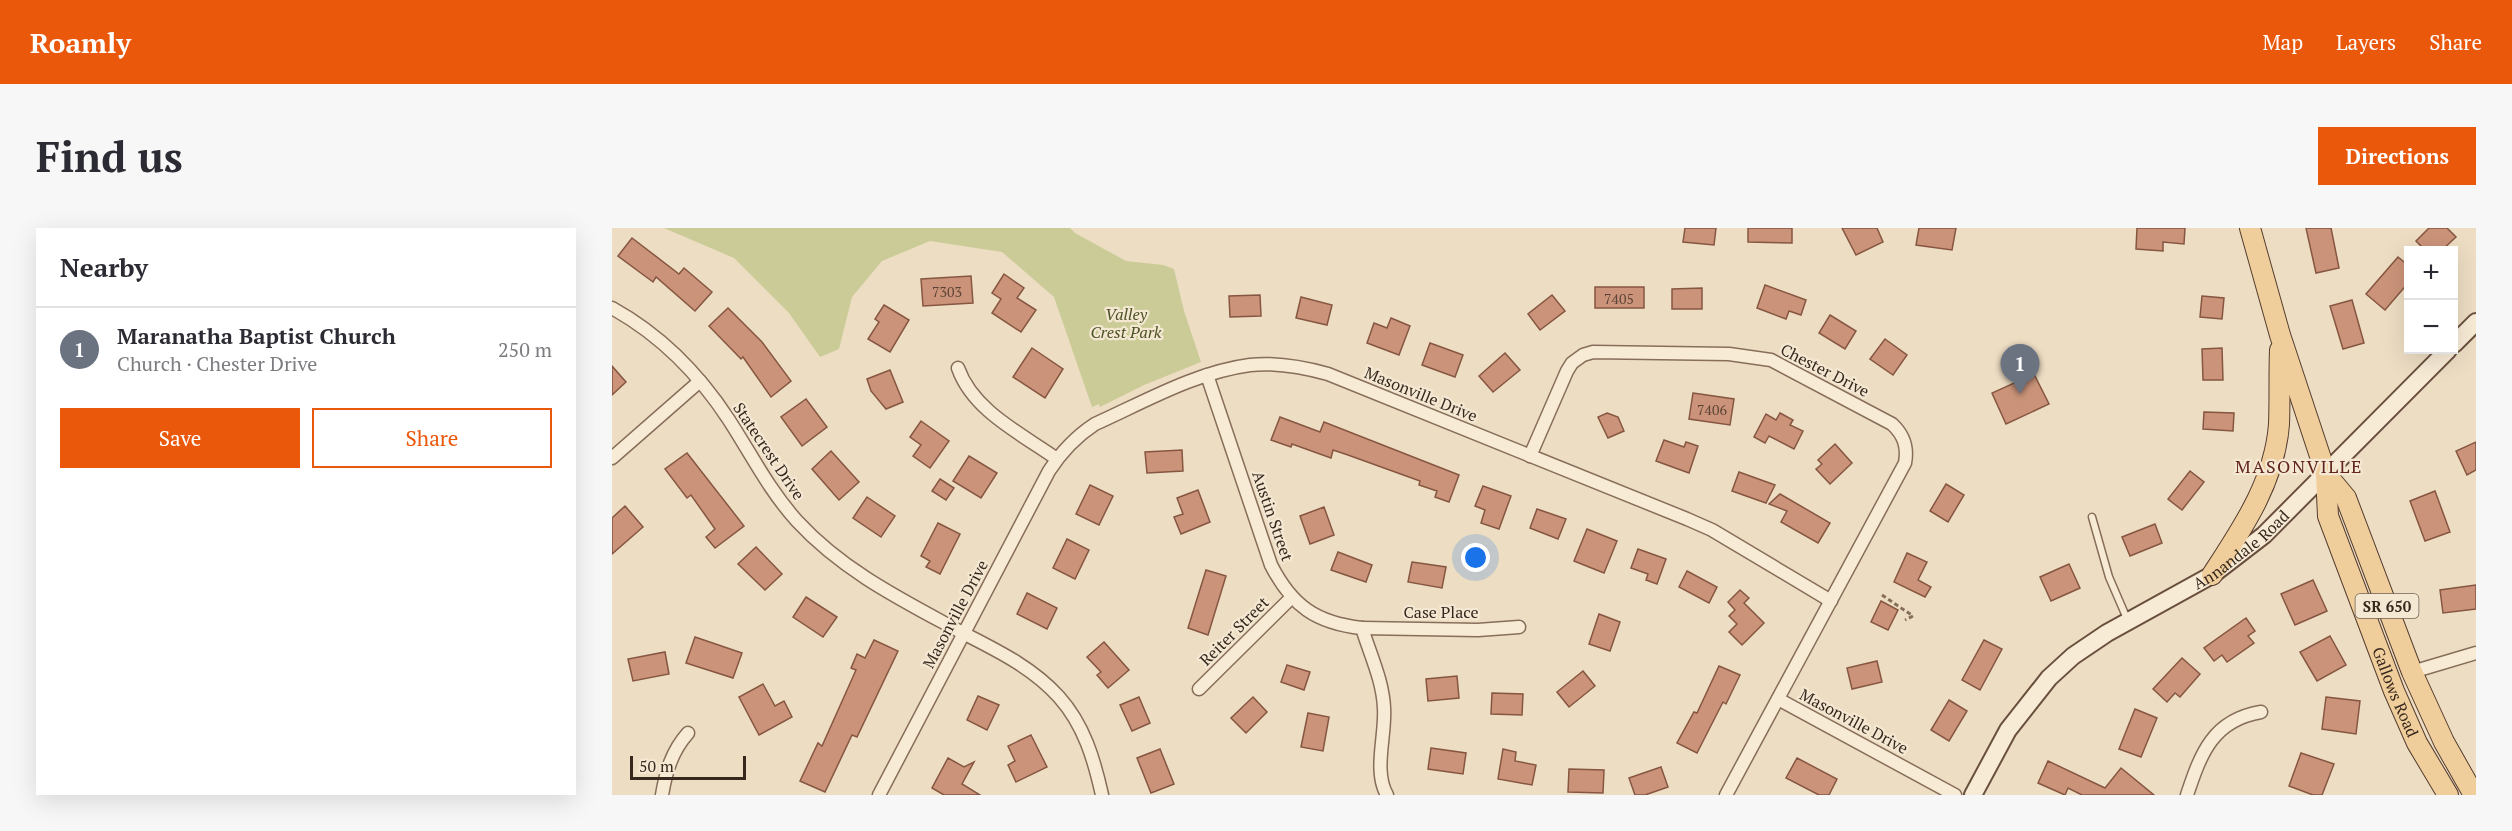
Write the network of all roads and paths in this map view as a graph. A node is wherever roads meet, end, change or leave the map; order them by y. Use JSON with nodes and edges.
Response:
{"nodes":[{"id":1,"x":2250,"y":228,"type":"edge"},
{"id":2,"x":612,"y":308,"type":"edge"},
{"id":3,"x":2476,"y":322,"type":"edge"},
{"id":4,"x":2280,"y":335,"type":"junction"},
{"id":5,"x":2458,"y":340,"type":"edge"},
{"id":6,"x":2444,"y":354,"type":"edge"},
{"id":7,"x":958,"y":368,"type":"dead end"},
{"id":8,"x":1207,"y":375,"type":"junction"},
{"id":9,"x":700,"y":381,"type":"junction"},
{"id":10,"x":1530,"y":456,"type":"junction"},
{"id":11,"x":612,"y":458,"type":"edge"},
{"id":12,"x":1057,"y":459,"type":"junction"},
{"id":13,"x":2326,"y":474,"type":"junction"},
{"id":14,"x":2092,"y":517,"type":"dead end"},
{"id":15,"x":2212,"y":575,"type":"junction"},
{"id":16,"x":1882,"y":595,"type":"dead end"},
{"id":17,"x":1291,"y":598,"type":"junction"},
{"id":18,"x":1831,"y":601,"type":"junction"},
{"id":19,"x":1905,"y":620,"type":"dead end"},
{"id":20,"x":2129,"y":621,"type":"junction"},
{"id":21,"x":1519,"y":627,"type":"dead end"},
{"id":22,"x":1362,"y":628,"type":"junction"},
{"id":23,"x":964,"y":633,"type":"junction"},
{"id":24,"x":2476,"y":652,"type":"edge"},
{"id":25,"x":2412,"y":672,"type":"junction"},
{"id":26,"x":1199,"y":688,"type":"dead end"},
{"id":27,"x":1778,"y":699,"type":"junction"},
{"id":28,"x":2262,"y":712,"type":"dead end"},
{"id":29,"x":688,"y":733,"type":"dead end"},
{"id":30,"x":662,"y":795,"type":"edge"},
{"id":31,"x":879,"y":795,"type":"edge"},
{"id":32,"x":1102,"y":795,"type":"edge"},
{"id":33,"x":1387,"y":795,"type":"edge"},
{"id":34,"x":1726,"y":795,"type":"edge"},
{"id":35,"x":1955,"y":795,"type":"edge"},
{"id":36,"x":1973,"y":795,"type":"edge"},
{"id":37,"x":2187,"y":795,"type":"edge"},
{"id":38,"x":2448,"y":795,"type":"edge"},
{"id":39,"x":2474,"y":795,"type":"edge"}],
"edges":[{"from":1,"to":4,"type":"main road","number":"SR 650"},
{"from":2,"to":9,"type":"street","name":"Statecrest Drive"},
{"from":3,"to":5,"type":"main road"},
{"from":4,"to":13,"type":"main road","number":"SR 650"},
{"from":4,"to":15,"type":"main road"},
{"from":6,"to":13,"type":"main road","name":"Annandale Road"},
{"from":7,"to":12,"type":"street"},
{"from":8,"to":10,"type":"street","name":"Masonville Drive"},
{"from":8,"to":12,"type":"street","name":"Masonville Drive"},
{"from":8,"to":17,"type":"street","name":"Austin Street"},
{"from":9,"to":11,"type":"street"},
{"from":9,"to":23,"type":"street","name":"Statecrest Drive"},
{"from":10,"to":18,"type":"street","name":"Masonville Drive"},
{"from":10,"to":18,"type":"street","name":"Chester Drive"},
{"from":12,"to":23,"type":"street","name":"Masonville Drive"},
{"from":13,"to":15,"type":"main road","name":"Annandale Road"},
{"from":13,"to":25,"type":"main road","name":"Gallows Road","number":"SR 650"},
{"from":13,"to":38,"type":"main road","name":"Gallows Road","number":"SR 650"},
{"from":14,"to":20,"type":"lane"},
{"from":15,"to":20,"type":"main road","name":"Annandale Road"},
{"from":16,"to":19,"type":"path"},
{"from":17,"to":22,"type":"street","name":"Austin Street"},
{"from":17,"to":26,"type":"street","name":"Reiter Street"},
{"from":18,"to":27,"type":"street","name":"Masonville Drive"},
{"from":20,"to":36,"type":"main road","name":"Annandale Road"},
{"from":21,"to":22,"type":"street","name":"Case Place"},
{"from":22,"to":33,"type":"street"},
{"from":23,"to":31,"type":"street","name":"Masonville Drive"},
{"from":23,"to":32,"type":"street","name":"Statecrest Drive"},
{"from":24,"to":25,"type":"street"},
{"from":25,"to":39,"type":"main road","name":"Gallows Road","number":"SR 650"},
{"from":27,"to":34,"type":"street"},
{"from":27,"to":35,"type":"street","name":"Masonville Drive"},
{"from":28,"to":37,"type":"street"},
{"from":29,"to":30,"type":"street"}]}
